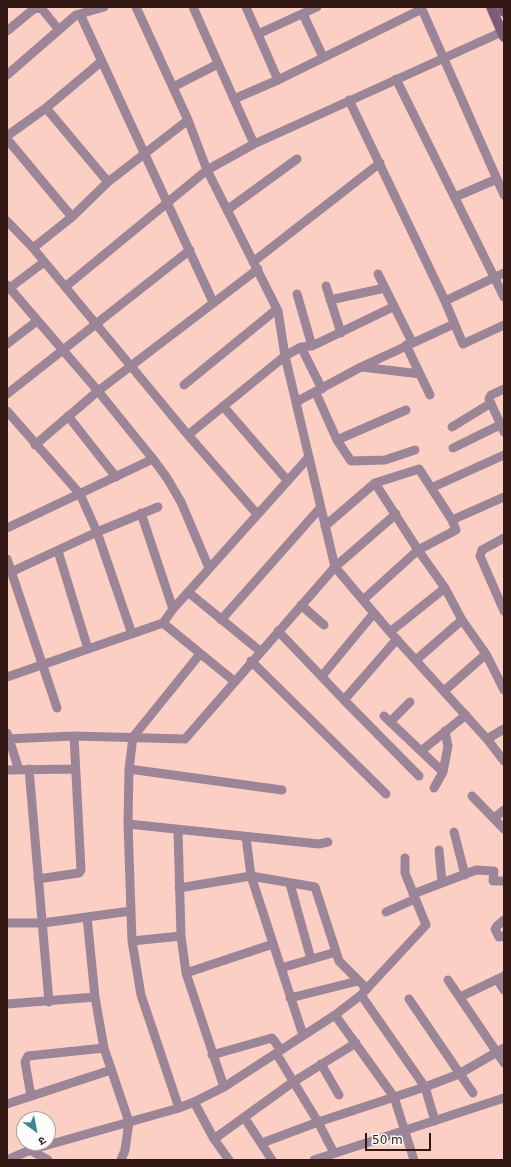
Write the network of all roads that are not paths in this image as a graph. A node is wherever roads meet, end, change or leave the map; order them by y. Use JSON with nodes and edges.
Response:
{"nodes":[{"id":1,"x":104,"y":7,"type":"edge"},
{"id":2,"x":136,"y":7,"type":"edge"},
{"id":3,"x":193,"y":7,"type":"edge"},
{"id":4,"x":246,"y":7,"type":"edge"},
{"id":5,"x":317,"y":7,"type":"edge"},
{"id":6,"x":491,"y":7,"type":"edge"},
{"id":7,"x":502,"y":7,"type":"edge"},
{"id":8,"x":422,"y":8,"type":"edge"},
{"id":9,"x":504,"y":12,"type":"edge"},
{"id":10,"x":80,"y":14,"type":"junction"},
{"id":11,"x":303,"y":14,"type":"junction"},
{"id":12,"x":59,"y":30,"type":"junction"},
{"id":13,"x":7,"y":31,"type":"edge"},
{"id":14,"x":503,"y":33,"type":"edge"},
{"id":15,"x":258,"y":34,"type":"junction"},
{"id":16,"x":323,"y":57,"type":"junction"},
{"id":17,"x":444,"y":58,"type":"junction"},
{"id":18,"x":102,"y":61,"type":"junction"},
{"id":19,"x":218,"y":64,"type":"junction"},
{"id":20,"x":7,"y":75,"type":"edge"},
{"id":21,"x":278,"y":80,"type":"junction"},
{"id":22,"x":396,"y":80,"type":"junction"},
{"id":23,"x":172,"y":87,"type":"junction"},
{"id":24,"x":234,"y":99,"type":"junction"},
{"id":25,"x":349,"y":100,"type":"junction"},
{"id":26,"x":46,"y":108,"type":"junction"},
{"id":27,"x":188,"y":120,"type":"junction"},
{"id":28,"x":7,"y":138,"type":"edge"},
{"id":29,"x":254,"y":144,"type":"junction"},
{"id":30,"x":144,"y":155,"type":"junction"},
{"id":31,"x":297,"y":159,"type":"dead end"},
{"id":32,"x":380,"y":163,"type":"junction"},
{"id":33,"x":207,"y":170,"type":"junction"},
{"id":34,"x":497,"y":179,"type":"junction"},
{"id":35,"x":108,"y":182,"type":"junction"},
{"id":36,"x":504,"y":195,"type":"edge"},
{"id":37,"x":455,"y":197,"type":"junction"},
{"id":38,"x":167,"y":203,"type":"junction"},
{"id":39,"x":227,"y":210,"type":"junction"},
{"id":40,"x":72,"y":217,"type":"junction"},
{"id":41,"x":7,"y":220,"type":"edge"},
{"id":42,"x":32,"y":248,"type":"junction"},
{"id":43,"x":190,"y":250,"type":"junction"},
{"id":44,"x":44,"y":262,"type":"junction"},
{"id":45,"x":256,"y":265,"type":"junction"},
{"id":46,"x":378,"y":274,"type":"dead end"},
{"id":47,"x":504,"y":274,"type":"edge"},
{"id":48,"x":495,"y":278,"type":"junction"},
{"id":49,"x":326,"y":286,"type":"dead end"},
{"id":50,"x":65,"y":287,"type":"junction"},
{"id":51,"x":8,"y":288,"type":"edge"},
{"id":52,"x":385,"y":288,"type":"junction"},
{"id":53,"x":297,"y":294,"type":"dead end"},
{"id":54,"x":504,"y":297,"type":"edge"},
{"id":55,"x":330,"y":300,"type":"junction"},
{"id":56,"x":445,"y":301,"type":"junction"},
{"id":57,"x":213,"y":302,"type":"junction"},
{"id":58,"x":394,"y":306,"type":"junction"},
{"id":59,"x":277,"y":309,"type":"junction"},
{"id":60,"x":37,"y":321,"type":"junction"},
{"id":61,"x":96,"y":324,"type":"junction"},
{"id":62,"x":454,"y":324,"type":"junction"},
{"id":63,"x":504,"y":325,"type":"edge"},
{"id":64,"x":341,"y":333,"type":"junction"},
{"id":65,"x":7,"y":344,"type":"edge"},
{"id":66,"x":409,"y":344,"type":"junction"},
{"id":67,"x":312,"y":346,"type":"junction"},
{"id":68,"x":301,"y":347,"type":"junction"},
{"id":69,"x":62,"y":350,"type":"junction"},
{"id":70,"x":285,"y":356,"type":"junction"},
{"id":71,"x":130,"y":365,"type":"junction"},
{"id":72,"x":362,"y":367,"type":"junction"},
{"id":73,"x":420,"y":374,"type":"junction"},
{"id":74,"x":184,"y":385,"type":"dead end"},
{"id":75,"x":504,"y":389,"type":"edge"},
{"id":76,"x":98,"y":391,"type":"junction"},
{"id":77,"x":319,"y":391,"type":"junction"},
{"id":78,"x":7,"y":394,"type":"edge"},
{"id":79,"x":430,"y":395,"type":"dead end"},
{"id":80,"x":296,"y":402,"type":"junction"},
{"id":81,"x":491,"y":403,"type":"junction"},
{"id":82,"x":223,"y":406,"type":"junction"},
{"id":83,"x":406,"y":410,"type":"dead end"},
{"id":84,"x":7,"y":411,"type":"edge"},
{"id":85,"x":68,"y":416,"type":"junction"},
{"id":86,"x":452,"y":427,"type":"dead end"},
{"id":87,"x":503,"y":427,"type":"edge"},
{"id":88,"x":188,"y":435,"type":"junction"},
{"id":89,"x":337,"y":440,"type":"junction"},
{"id":90,"x":35,"y":445,"type":"junction"},
{"id":91,"x":453,"y":448,"type":"dead end"},
{"id":92,"x":415,"y":450,"type":"dead end"},
{"id":93,"x":504,"y":455,"type":"edge"},
{"id":94,"x":309,"y":457,"type":"junction"},
{"id":95,"x":153,"y":459,"type":"junction"},
{"id":96,"x":116,"y":477,"type":"junction"},
{"id":97,"x":288,"y":480,"type":"junction"},
{"id":98,"x":375,"y":483,"type":"junction"},
{"id":99,"x":431,"y":488,"type":"junction"},
{"id":100,"x":80,"y":494,"type":"junction"},
{"id":101,"x":504,"y":496,"type":"edge"},
{"id":102,"x":158,"y":507,"type":"dead end"},
{"id":103,"x":321,"y":508,"type":"junction"},
{"id":104,"x":142,"y":513,"type":"junction"},
{"id":105,"x":257,"y":514,"type":"junction"},
{"id":106,"x":396,"y":514,"type":"junction"},
{"id":107,"x":452,"y":520,"type":"junction"},
{"id":108,"x":325,"y":526,"type":"junction"},
{"id":109,"x":7,"y":528,"type":"edge"},
{"id":110,"x":98,"y":532,"type":"junction"},
{"id":111,"x":504,"y":538,"type":"edge"},
{"id":112,"x":418,"y":550,"type":"junction"},
{"id":113,"x":58,"y":551,"type":"junction"},
{"id":114,"x":7,"y":559,"type":"edge"},
{"id":115,"x":335,"y":567,"type":"junction"},
{"id":116,"x":209,"y":568,"type":"junction"},
{"id":117,"x":12,"y":572,"type":"junction"},
{"id":118,"x":445,"y":588,"type":"junction"},
{"id":119,"x":188,"y":592,"type":"junction"},
{"id":120,"x":363,"y":600,"type":"junction"},
{"id":121,"x":301,"y":605,"type":"junction"},
{"id":122,"x":173,"y":609,"type":"junction"},
{"id":123,"x":504,"y":611,"type":"edge"},
{"id":124,"x":374,"y":613,"type":"junction"},
{"id":125,"x":221,"y":620,"type":"junction"},
{"id":126,"x":462,"y":620,"type":"junction"},
{"id":127,"x":163,"y":623,"type":"junction"},
{"id":128,"x":324,"y":625,"type":"dead end"},
{"id":129,"x":278,"y":631,"type":"junction"},
{"id":130,"x":132,"y":634,"type":"junction"},
{"id":131,"x":394,"y":636,"type":"junction"},
{"id":132,"x":88,"y":649,"type":"junction"},
{"id":133,"x":260,"y":651,"type":"junction"},
{"id":134,"x":200,"y":654,"type":"junction"},
{"id":135,"x":486,"y":654,"type":"junction"},
{"id":136,"x":416,"y":660,"type":"junction"},
{"id":137,"x":251,"y":661,"type":"junction"},
{"id":138,"x":42,"y":665,"type":"junction"},
{"id":139,"x":322,"y":676,"type":"junction"},
{"id":140,"x":7,"y":677,"type":"edge"},
{"id":141,"x":234,"y":681,"type":"junction"},
{"id":142,"x":504,"y":690,"type":"edge"},
{"id":143,"x":444,"y":691,"type":"junction"},
{"id":144,"x":344,"y":700,"type":"junction"},
{"id":145,"x":410,"y":702,"type":"dead end"},
{"id":146,"x":57,"y":708,"type":"dead end"},
{"id":147,"x":466,"y":715,"type":"junction"},
{"id":148,"x":504,"y":729,"type":"edge"},
{"id":149,"x":445,"y":732,"type":"junction"},
{"id":150,"x":74,"y":736,"type":"junction"},
{"id":151,"x":8,"y":737,"type":"edge"},
{"id":152,"x":133,"y":737,"type":"junction"},
{"id":153,"x":487,"y":738,"type":"junction"},
{"id":154,"x":421,"y":751,"type":"junction"},
{"id":155,"x":504,"y":761,"type":"edge"},
{"id":156,"x":74,"y":769,"type":"junction"},
{"id":157,"x":129,"y":769,"type":"junction"},
{"id":158,"x":7,"y":770,"type":"edge"},
{"id":159,"x":19,"y":770,"type":"junction"},
{"id":160,"x":29,"y":770,"type":"junction"},
{"id":161,"x":443,"y":772,"type":"junction"},
{"id":162,"x":419,"y":776,"type":"dead end"},
{"id":163,"x":434,"y":788,"type":"dead end"},
{"id":164,"x":282,"y":790,"type":"dead end"},
{"id":165,"x":386,"y":794,"type":"dead end"},
{"id":166,"x":472,"y":796,"type":"dead end"},
{"id":167,"x":504,"y":810,"type":"edge"},
{"id":168,"x":494,"y":818,"type":"junction"},
{"id":169,"x":128,"y":824,"type":"junction"},
{"id":170,"x":504,"y":829,"type":"edge"},
{"id":171,"x":178,"y":831,"type":"junction"},
{"id":172,"x":454,"y":832,"type":"dead end"},
{"id":173,"x":246,"y":837,"type":"junction"},
{"id":174,"x":328,"y":842,"type":"dead end"},
{"id":175,"x":439,"y":850,"type":"dead end"},
{"id":176,"x":405,"y":858,"type":"dead end"},
{"id":177,"x":465,"y":875,"type":"junction"},
{"id":178,"x":252,"y":876,"type":"junction"},
{"id":179,"x":38,"y":879,"type":"junction"},
{"id":180,"x":504,"y":881,"type":"edge"},
{"id":181,"x":442,"y":882,"type":"junction"},
{"id":182,"x":290,"y":884,"type":"junction"},
{"id":183,"x":179,"y":888,"type":"junction"},
{"id":184,"x":414,"y":896,"type":"junction"},
{"id":185,"x":131,"y":911,"type":"junction"},
{"id":186,"x":386,"y":912,"type":"dead end"},
{"id":187,"x":87,"y":917,"type":"junction"},
{"id":188,"x":504,"y":920,"type":"edge"},
{"id":189,"x":7,"y":923,"type":"edge"},
{"id":190,"x":43,"y":923,"type":"junction"},
{"id":191,"x":181,"y":936,"type":"junction"},
{"id":192,"x":504,"y":936,"type":"edge"},
{"id":193,"x":132,"y":941,"type":"junction"},
{"id":194,"x":273,"y":944,"type":"junction"},
{"id":195,"x":336,"y":952,"type":"junction"},
{"id":196,"x":311,"y":959,"type":"junction"},
{"id":197,"x":281,"y":968,"type":"junction"},
{"id":198,"x":186,"y":973,"type":"junction"},
{"id":199,"x":501,"y":977,"type":"edge"},
{"id":200,"x":448,"y":980,"type":"dead end"},
{"id":201,"x":358,"y":981,"type":"junction"},
{"id":202,"x":504,"y":990,"type":"edge"},
{"id":203,"x":364,"y":992,"type":"junction"},
{"id":204,"x":96,"y":997,"type":"junction"},
{"id":205,"x":460,"y":997,"type":"junction"},
{"id":206,"x":290,"y":998,"type":"junction"},
{"id":207,"x":409,"y":999,"type":"dead end"},
{"id":208,"x":50,"y":1002,"type":"junction"},
{"id":209,"x":7,"y":1004,"type":"edge"},
{"id":210,"x":335,"y":1015,"type":"junction"},
{"id":211,"x":303,"y":1035,"type":"junction"},
{"id":212,"x":356,"y":1043,"type":"junction"},
{"id":213,"x":104,"y":1048,"type":"junction"},
{"id":214,"x":278,"y":1051,"type":"junction"},
{"id":215,"x":501,"y":1051,"type":"edge"},
{"id":216,"x":212,"y":1055,"type":"junction"},
{"id":217,"x":504,"y":1063,"type":"edge"},
{"id":218,"x":321,"y":1064,"type":"junction"},
{"id":219,"x":111,"y":1070,"type":"junction"},
{"id":220,"x":459,"y":1074,"type":"junction"},
{"id":221,"x":293,"y":1082,"type":"junction"},
{"id":222,"x":224,"y":1087,"type":"junction"},
{"id":223,"x":425,"y":1087,"type":"junction"},
{"id":224,"x":474,"y":1093,"type":"dead end"},
{"id":225,"x":339,"y":1095,"type":"dead end"},
{"id":226,"x":31,"y":1096,"type":"junction"},
{"id":227,"x":394,"y":1098,"type":"junction"},
{"id":228,"x":504,"y":1098,"type":"edge"},
{"id":229,"x":194,"y":1102,"type":"junction"},
{"id":230,"x":7,"y":1104,"type":"edge"},
{"id":231,"x":179,"y":1108,"type":"junction"},
{"id":232,"x":244,"y":1117,"type":"junction"},
{"id":233,"x":435,"y":1121,"type":"junction"},
{"id":234,"x":129,"y":1122,"type":"junction"},
{"id":235,"x":318,"y":1122,"type":"junction"},
{"id":236,"x":406,"y":1131,"type":"junction"},
{"id":237,"x":214,"y":1138,"type":"junction"},
{"id":238,"x":56,"y":1143,"type":"edge"},
{"id":239,"x":262,"y":1143,"type":"junction"},
{"id":240,"x":28,"y":1151,"type":"edge"},
{"id":241,"x":32,"y":1151,"type":"edge"},
{"id":242,"x":334,"y":1153,"type":"junction"},
{"id":243,"x":7,"y":1160,"type":"edge"},
{"id":244,"x":48,"y":1160,"type":"edge"},
{"id":245,"x":121,"y":1160,"type":"edge"},
{"id":246,"x":229,"y":1160,"type":"edge"},
{"id":247,"x":272,"y":1160,"type":"edge"},
{"id":248,"x":314,"y":1160,"type":"edge"},
{"id":249,"x":414,"y":1160,"type":"edge"}],
"edges":[{"from":1,"to":10,"type":"street"},
{"from":2,"to":23,"type":"street"},
{"from":3,"to":19,"type":"street"},
{"from":4,"to":15,"type":"street"},
{"from":5,"to":11,"type":"street"},
{"from":6,"to":14,"type":"street"},
{"from":7,"to":9,"type":"street"},
{"from":8,"to":16,"type":"street"},
{"from":8,"to":17,"type":"street"},
{"from":10,"to":12,"type":"street"},
{"from":10,"to":18,"type":"street"},
{"from":11,"to":15,"type":"street"},
{"from":11,"to":16,"type":"street"},
{"from":12,"to":13,"type":"street"},
{"from":12,"to":20,"type":"street"},
{"from":14,"to":17,"type":"street"},
{"from":15,"to":21,"type":"street"},
{"from":16,"to":21,"type":"street"},
{"from":17,"to":22,"type":"street"},
{"from":17,"to":34,"type":"street"},
{"from":18,"to":26,"type":"street"},
{"from":18,"to":30,"type":"street"},
{"from":19,"to":23,"type":"street"},
{"from":19,"to":24,"type":"street"},
{"from":21,"to":24,"type":"street"},
{"from":22,"to":25,"type":"street"},
{"from":22,"to":37,"type":"street"},
{"from":23,"to":27,"type":"street"},
{"from":24,"to":29,"type":"street"},
{"from":25,"to":29,"type":"street"},
{"from":25,"to":32,"type":"street"},
{"from":26,"to":28,"type":"street"},
{"from":26,"to":35,"type":"street"},
{"from":27,"to":30,"type":"street"},
{"from":27,"to":33,"type":"street"},
{"from":28,"to":40,"type":"street"},
{"from":29,"to":33,"type":"street"},
{"from":30,"to":35,"type":"street"},
{"from":30,"to":38,"type":"street"},
{"from":31,"to":39,"type":"street"},
{"from":32,"to":45,"type":"street"},
{"from":32,"to":56,"type":"street"},
{"from":33,"to":38,"type":"street"},
{"from":33,"to":39,"type":"street"},
{"from":34,"to":36,"type":"street"},
{"from":34,"to":37,"type":"street"},
{"from":35,"to":40,"type":"street"},
{"from":37,"to":48,"type":"street"},
{"from":38,"to":43,"type":"street"},
{"from":38,"to":50,"type":"street"},
{"from":39,"to":45,"type":"street"},
{"from":40,"to":42,"type":"street"},
{"from":41,"to":42,"type":"street"},
{"from":42,"to":44,"type":"street"},
{"from":43,"to":57,"type":"street"},
{"from":43,"to":61,"type":"street"},
{"from":44,"to":50,"type":"street"},
{"from":44,"to":51,"type":"street"},
{"from":45,"to":57,"type":"street"},
{"from":45,"to":59,"type":"street"},
{"from":46,"to":52,"type":"street"},
{"from":47,"to":48,"type":"street"},
{"from":48,"to":54,"type":"street"},
{"from":48,"to":56,"type":"street"},
{"from":49,"to":55,"type":"street"},
{"from":50,"to":61,"type":"street"},
{"from":51,"to":60,"type":"street"},
{"from":52,"to":55,"type":"street"},
{"from":52,"to":58,"type":"street"},
{"from":53,"to":67,"type":"street"},
{"from":55,"to":64,"type":"street"},
{"from":56,"to":62,"type":"street"},
{"from":57,"to":71,"type":"street"},
{"from":58,"to":64,"type":"street"},
{"from":58,"to":66,"type":"street"},
{"from":59,"to":70,"type":"street"},
{"from":59,"to":74,"type":"street"},
{"from":60,"to":65,"type":"street"},
{"from":60,"to":69,"type":"street"},
{"from":61,"to":69,"type":"street"},
{"from":61,"to":71,"type":"street"},
{"from":62,"to":63,"type":"street"},
{"from":62,"to":66,"type":"street"},
{"from":64,"to":67,"type":"street"},
{"from":66,"to":72,"type":"street"},
{"from":66,"to":73,"type":"street"},
{"from":67,"to":68,"type":"street"},
{"from":68,"to":70,"type":"street"},
{"from":68,"to":77,"type":"street"},
{"from":69,"to":76,"type":"street"},
{"from":69,"to":78,"type":"street"},
{"from":70,"to":80,"type":"street"},
{"from":70,"to":82,"type":"street"},
{"from":71,"to":76,"type":"street"},
{"from":71,"to":88,"type":"street"},
{"from":72,"to":73,"type":"street"},
{"from":72,"to":77,"type":"street"},
{"from":73,"to":79,"type":"street"},
{"from":75,"to":81,"type":"street"},
{"from":76,"to":85,"type":"street"},
{"from":76,"to":95,"type":"street"},
{"from":77,"to":80,"type":"street"},
{"from":77,"to":89,"type":"street"},
{"from":80,"to":94,"type":"street"},
{"from":81,"to":86,"type":"street"},
{"from":81,"to":87,"type":"street"},
{"from":82,"to":88,"type":"street"},
{"from":82,"to":97,"type":"street"},
{"from":83,"to":89,"type":"street"},
{"from":84,"to":90,"type":"street"},
{"from":85,"to":90,"type":"street"},
{"from":85,"to":96,"type":"street"},
{"from":87,"to":91,"type":"street"},
{"from":88,"to":105,"type":"street"},
{"from":89,"to":92,"type":"street"},
{"from":90,"to":100,"type":"street"},
{"from":93,"to":99,"type":"street"},
{"from":94,"to":97,"type":"street"},
{"from":94,"to":103,"type":"street"},
{"from":95,"to":96,"type":"street"},
{"from":95,"to":116,"type":"street"},
{"from":96,"to":100,"type":"street"},
{"from":97,"to":105,"type":"street"},
{"from":98,"to":99,"type":"street"},
{"from":98,"to":106,"type":"street"},
{"from":98,"to":108,"type":"street"},
{"from":99,"to":107,"type":"street"},
{"from":100,"to":109,"type":"street"},
{"from":100,"to":110,"type":"street"},
{"from":101,"to":107,"type":"street"},
{"from":102,"to":104,"type":"street"},
{"from":103,"to":108,"type":"street"},
{"from":103,"to":125,"type":"street"},
{"from":104,"to":110,"type":"street"},
{"from":104,"to":122,"type":"street"},
{"from":105,"to":116,"type":"street"},
{"from":106,"to":112,"type":"street"},
{"from":106,"to":115,"type":"street"},
{"from":107,"to":112,"type":"street"},
{"from":108,"to":115,"type":"street"},
{"from":110,"to":113,"type":"street"},
{"from":110,"to":130,"type":"street"},
{"from":111,"to":123,"type":"street"},
{"from":112,"to":118,"type":"street"},
{"from":112,"to":120,"type":"street"},
{"from":113,"to":117,"type":"street"},
{"from":113,"to":132,"type":"street"},
{"from":114,"to":117,"type":"street"},
{"from":115,"to":120,"type":"street"},
{"from":115,"to":121,"type":"street"},
{"from":116,"to":119,"type":"street"},
{"from":117,"to":138,"type":"street"},
{"from":118,"to":126,"type":"street"},
{"from":118,"to":131,"type":"street"},
{"from":119,"to":122,"type":"street"},
{"from":119,"to":125,"type":"street"},
{"from":120,"to":124,"type":"street"},
{"from":121,"to":128,"type":"street"},
{"from":121,"to":129,"type":"street"},
{"from":122,"to":127,"type":"street"},
{"from":124,"to":131,"type":"street"},
{"from":124,"to":139,"type":"street"},
{"from":125,"to":133,"type":"street"},
{"from":126,"to":135,"type":"street"},
{"from":126,"to":136,"type":"street"},
{"from":127,"to":130,"type":"street"},
{"from":127,"to":134,"type":"street"},
{"from":129,"to":133,"type":"street"},
{"from":129,"to":139,"type":"street"},
{"from":130,"to":132,"type":"street"},
{"from":131,"to":136,"type":"street"},
{"from":131,"to":144,"type":"street"},
{"from":132,"to":138,"type":"street"},
{"from":133,"to":137,"type":"street"},
{"from":134,"to":141,"type":"street"},
{"from":134,"to":152,"type":"street"},
{"from":135,"to":142,"type":"street"},
{"from":135,"to":143,"type":"street"},
{"from":136,"to":143,"type":"street"},
{"from":137,"to":141,"type":"street"},
{"from":137,"to":165,"type":"street"},
{"from":138,"to":140,"type":"street"},
{"from":138,"to":146,"type":"street"},
{"from":139,"to":144,"type":"street"},
{"from":141,"to":152,"type":"street"},
{"from":143,"to":147,"type":"street"},
{"from":144,"to":162,"type":"street"},
{"from":145,"to":154,"type":"street"},
{"from":147,"to":149,"type":"street"},
{"from":147,"to":153,"type":"street"},
{"from":148,"to":153,"type":"street"},
{"from":149,"to":154,"type":"street"},
{"from":149,"to":161,"type":"street"},
{"from":150,"to":151,"type":"street"},
{"from":150,"to":152,"type":"street"},
{"from":150,"to":156,"type":"street"},
{"from":151,"to":159,"type":"street"},
{"from":152,"to":157,"type":"street"},
{"from":153,"to":155,"type":"street"},
{"from":154,"to":161,"type":"street"},
{"from":156,"to":160,"type":"street"},
{"from":156,"to":179,"type":"street"},
{"from":157,"to":164,"type":"street"},
{"from":157,"to":169,"type":"street"},
{"from":158,"to":159,"type":"street"},
{"from":159,"to":160,"type":"street"},
{"from":160,"to":179,"type":"street"},
{"from":161,"to":163,"type":"street"},
{"from":166,"to":168,"type":"street"},
{"from":167,"to":168,"type":"street"},
{"from":168,"to":170,"type":"street"},
{"from":169,"to":171,"type":"street"},
{"from":169,"to":185,"type":"street"},
{"from":171,"to":173,"type":"street"},
{"from":171,"to":183,"type":"street"},
{"from":172,"to":177,"type":"street"},
{"from":173,"to":174,"type":"street"},
{"from":173,"to":178,"type":"street"},
{"from":175,"to":181,"type":"street"},
{"from":176,"to":184,"type":"street"},
{"from":177,"to":180,"type":"street"},
{"from":177,"to":181,"type":"street"},
{"from":178,"to":182,"type":"street"},
{"from":178,"to":183,"type":"street"},
{"from":178,"to":194,"type":"street"},
{"from":179,"to":190,"type":"street"},
{"from":181,"to":184,"type":"street"},
{"from":182,"to":195,"type":"street"},
{"from":182,"to":196,"type":"street"},
{"from":183,"to":191,"type":"street"},
{"from":184,"to":186,"type":"street"},
{"from":184,"to":203,"type":"street"},
{"from":185,"to":187,"type":"street"},
{"from":185,"to":193,"type":"street"},
{"from":187,"to":190,"type":"street"},
{"from":187,"to":204,"type":"street"},
{"from":188,"to":192,"type":"street"},
{"from":189,"to":190,"type":"street"},
{"from":190,"to":208,"type":"street"},
{"from":191,"to":193,"type":"street"},
{"from":191,"to":198,"type":"street"},
{"from":193,"to":231,"type":"street"},
{"from":194,"to":197,"type":"street"},
{"from":194,"to":198,"type":"street"},
{"from":195,"to":196,"type":"street"},
{"from":195,"to":201,"type":"street"},
{"from":196,"to":197,"type":"street"},
{"from":197,"to":206,"type":"street"},
{"from":198,"to":216,"type":"street"},
{"from":199,"to":202,"type":"street"},
{"from":199,"to":205,"type":"street"},
{"from":200,"to":205,"type":"street"},
{"from":201,"to":203,"type":"street"},
{"from":201,"to":206,"type":"street"},
{"from":203,"to":210,"type":"street"},
{"from":203,"to":223,"type":"street"},
{"from":204,"to":208,"type":"street"},
{"from":204,"to":213,"type":"street"},
{"from":205,"to":215,"type":"street"},
{"from":206,"to":211,"type":"street"},
{"from":207,"to":220,"type":"street"},
{"from":208,"to":209,"type":"street"},
{"from":210,"to":211,"type":"street"},
{"from":210,"to":212,"type":"street"},
{"from":211,"to":214,"type":"street"},
{"from":212,"to":218,"type":"street"},
{"from":212,"to":227,"type":"street"},
{"from":213,"to":219,"type":"street"},
{"from":213,"to":226,"type":"street"},
{"from":214,"to":216,"type":"street"},
{"from":214,"to":221,"type":"street"},
{"from":214,"to":222,"type":"street"},
{"from":215,"to":217,"type":"street"},
{"from":215,"to":220,"type":"street"},
{"from":216,"to":222,"type":"street"},
{"from":218,"to":221,"type":"street"},
{"from":218,"to":225,"type":"street"},
{"from":219,"to":226,"type":"street"},
{"from":219,"to":234,"type":"street"},
{"from":220,"to":223,"type":"street"},
{"from":220,"to":224,"type":"street"},
{"from":221,"to":232,"type":"street"},
{"from":221,"to":235,"type":"street"},
{"from":222,"to":229,"type":"street"},
{"from":223,"to":227,"type":"street"},
{"from":223,"to":233,"type":"street"},
{"from":226,"to":230,"type":"street"},
{"from":227,"to":235,"type":"street"},
{"from":227,"to":236,"type":"street"},
{"from":228,"to":233,"type":"street"},
{"from":229,"to":231,"type":"street"},
{"from":229,"to":237,"type":"street"},
{"from":231,"to":234,"type":"street"},
{"from":232,"to":237,"type":"street"},
{"from":232,"to":239,"type":"street"},
{"from":233,"to":236,"type":"street"},
{"from":234,"to":238,"type":"street"},
{"from":234,"to":245,"type":"street"},
{"from":235,"to":239,"type":"street"},
{"from":235,"to":242,"type":"street"},
{"from":236,"to":242,"type":"street"},
{"from":236,"to":249,"type":"street"},
{"from":237,"to":246,"type":"street"},
{"from":239,"to":247,"type":"street"},
{"from":240,"to":243,"type":"street"},
{"from":241,"to":244,"type":"street"},
{"from":242,"to":248,"type":"street"}]}
